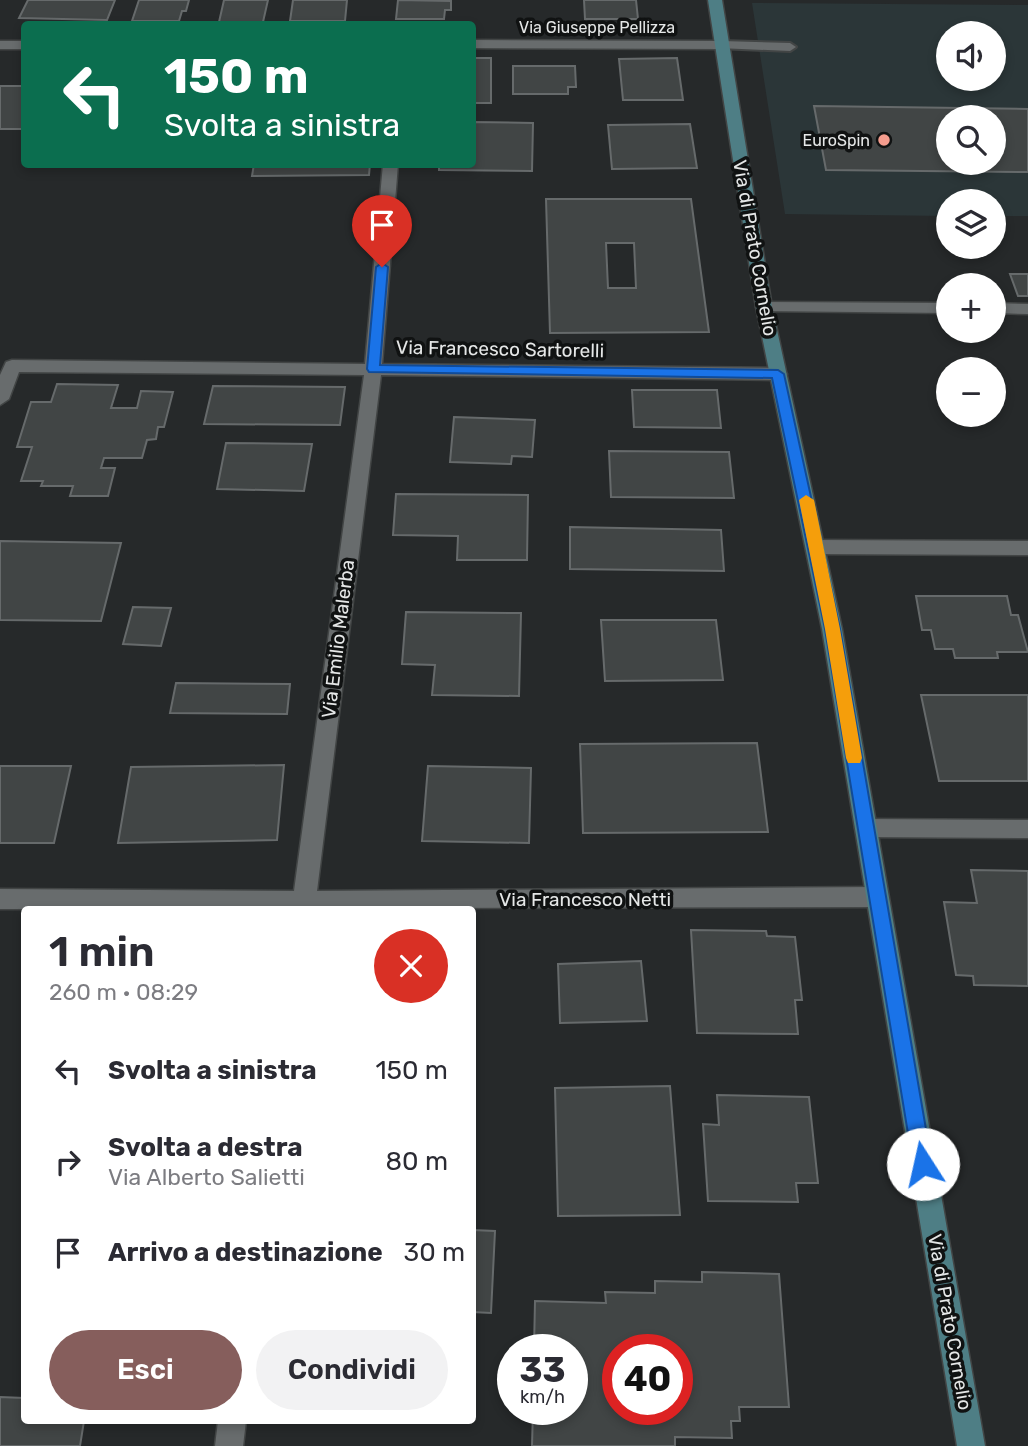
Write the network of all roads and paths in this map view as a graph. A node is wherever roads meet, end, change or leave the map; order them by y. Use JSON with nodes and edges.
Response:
{"nodes":[{"id":1,"x":715,"y":0,"type":"edge"},
{"id":2,"x":476,"y":44,"type":"edge"},
{"id":3,"x":722,"y":44,"type":"junction"},
{"id":4,"x":0,"y":45,"type":"edge"},
{"id":5,"x":21,"y":45,"type":"edge"},
{"id":6,"x":790,"y":47,"type":"dead end"},
{"id":7,"x":391,"y":168,"type":"edge"},
{"id":8,"x":764,"y":307,"type":"junction"},
{"id":9,"x":936,"y":308,"type":"edge"},
{"id":10,"x":1006,"y":308,"type":"edge"},
{"id":11,"x":1028,"y":309,"type":"edge"},
{"id":12,"x":373,"y":369,"type":"junction"},
{"id":13,"x":778,"y":374,"type":"junction"},
{"id":14,"x":0,"y":400,"type":"edge"},
{"id":15,"x":817,"y":547,"type":"junction"},
{"id":16,"x":1028,"y":548,"type":"edge"},
{"id":17,"x":866,"y":828,"type":"junction"},
{"id":18,"x":1028,"y":830,"type":"edge"},
{"id":19,"x":877,"y":897,"type":"junction"},
{"id":20,"x":0,"y":899,"type":"edge"},
{"id":21,"x":304,"y":906,"type":"edge"},
{"id":22,"x":232,"y":1424,"type":"edge"},
{"id":23,"x":229,"y":1446,"type":"edge"},
{"id":24,"x":971,"y":1446,"type":"edge"}],
"edges":[{"from":1,"to":3,"type":"street","name":"Via di Prato Cornelio"},
{"from":2,"to":3,"type":"street","name":"Via Giuseppe Pellizza"},
{"from":3,"to":6,"type":"lane"},
{"from":3,"to":8,"type":"street","name":"Via di Prato Cornelio"},
{"from":4,"to":5,"type":"street"},
{"from":7,"to":12,"type":"street","name":"Via Emilio Malerba"},
{"from":8,"to":9,"type":"street"},
{"from":8,"to":13,"type":"street","name":"Via di Prato Cornelio"},
{"from":10,"to":11,"type":"street"},
{"from":12,"to":13,"type":"street","name":"Via Francesco Sartorelli"},
{"from":12,"to":14,"type":"street","name":"Via Francesco Sartorelli"},
{"from":12,"to":21,"type":"street","name":"Via Emilio Malerba"},
{"from":13,"to":15,"type":"street","name":"Via di Prato Cornelio"},
{"from":15,"to":16,"type":"street"},
{"from":15,"to":17,"type":"street","name":"Via di Prato Cornelio"},
{"from":17,"to":18,"type":"street"},
{"from":17,"to":19,"type":"street","name":"Via di Prato Cornelio"},
{"from":19,"to":21,"type":"street","name":"Via Francesco Netti"},
{"from":19,"to":24,"type":"street","name":"Via di Prato Cornelio"},
{"from":20,"to":21,"type":"street","name":"Via Francesco Netti"},
{"from":22,"to":23,"type":"street"}]}
